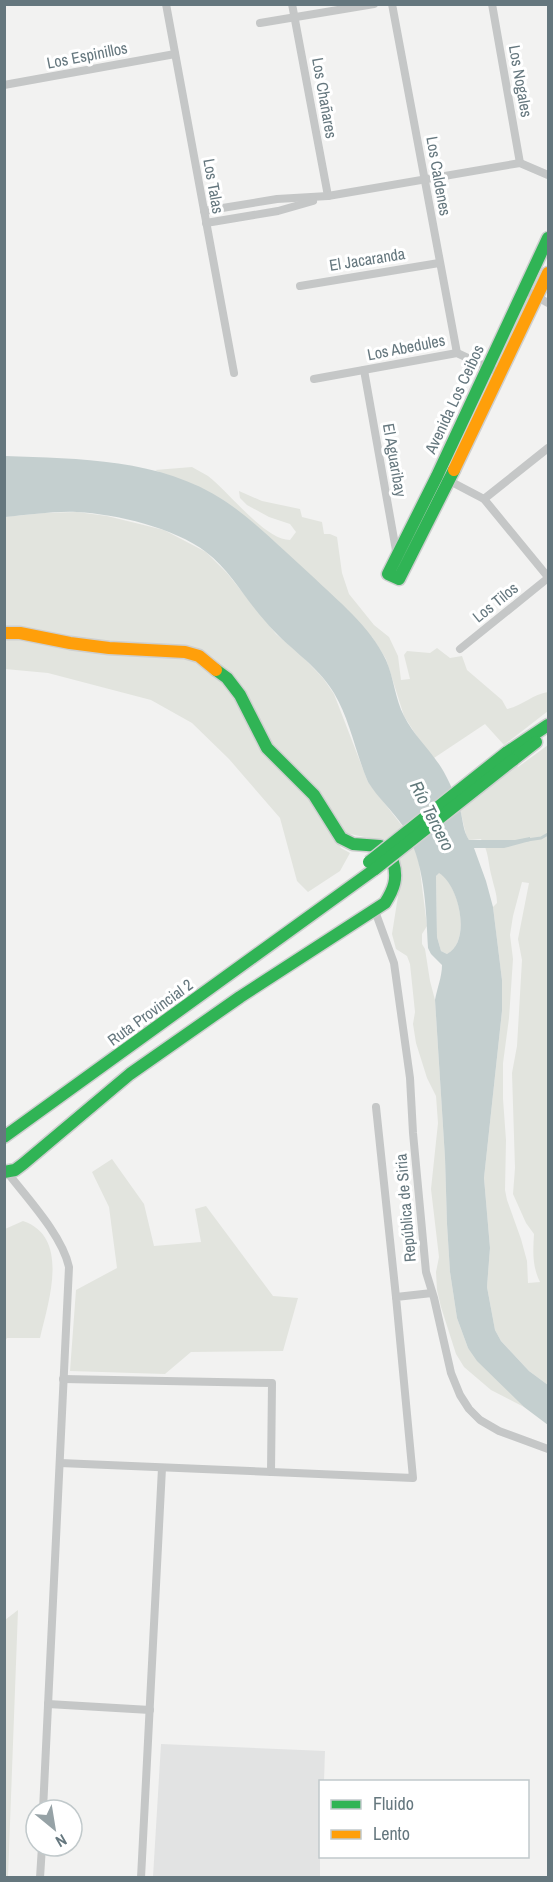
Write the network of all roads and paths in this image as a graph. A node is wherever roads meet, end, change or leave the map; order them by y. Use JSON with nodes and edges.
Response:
{"nodes":[{"id":1,"x":166,"y":4,"type":"edge"},
{"id":2,"x":292,"y":4,"type":"edge"},
{"id":3,"x":374,"y":4,"type":"edge"},
{"id":4,"x":392,"y":4,"type":"edge"},
{"id":5,"x":492,"y":4,"type":"edge"},
{"id":6,"x":295,"y":18,"type":"junction"},
{"id":7,"x":260,"y":23,"type":"dead end"},
{"id":8,"x":175,"y":54,"type":"junction"},
{"id":9,"x":4,"y":85,"type":"edge"},
{"id":10,"x":520,"y":163,"type":"junction"},
{"id":11,"x":549,"y":175,"type":"edge"},
{"id":12,"x":425,"y":180,"type":"junction"},
{"id":13,"x":328,"y":196,"type":"junction"},
{"id":14,"x":204,"y":212,"type":"junction"},
{"id":15,"x":206,"y":223,"type":"junction"},
{"id":16,"x":549,"y":238,"type":"edge"},
{"id":17,"x":440,"y":263,"type":"junction"},
{"id":18,"x":549,"y":273,"type":"edge"},
{"id":19,"x":300,"y":286,"type":"dead end"},
{"id":20,"x":524,"y":289,"type":"junction"},
{"id":21,"x":537,"y":296,"type":"junction"},
{"id":22,"x":549,"y":303,"type":"edge"},
{"id":23,"x":457,"y":353,"type":"junction"},
{"id":24,"x":487,"y":368,"type":"junction"},
{"id":25,"x":364,"y":370,"type":"junction"},
{"id":26,"x":234,"y":373,"type":"dead end"},
{"id":27,"x":500,"y":373,"type":"junction"},
{"id":28,"x":314,"y":379,"type":"dead end"},
{"id":29,"x":549,"y":448,"type":"edge"},
{"id":30,"x":437,"y":476,"type":"junction"},
{"id":31,"x":449,"y":480,"type":"junction"},
{"id":32,"x":484,"y":499,"type":"junction"},
{"id":33,"x":397,"y":556,"type":"junction"},
{"id":34,"x":549,"y":577,"type":"edge"},
{"id":35,"x":4,"y":633,"type":"edge"},
{"id":36,"x":460,"y":649,"type":"dead end"},
{"id":37,"x":549,"y":725,"type":"edge"},
{"id":38,"x":549,"y":732,"type":"edge"},
{"id":39,"x":510,"y":756,"type":"junction"},
{"id":40,"x":380,"y":846,"type":"dead end"},
{"id":41,"x":393,"y":862,"type":"dead end"},
{"id":42,"x":375,"y":911,"type":"junction"},
{"id":43,"x":376,"y":1107,"type":"dead end"},
{"id":44,"x":4,"y":1137,"type":"edge"},
{"id":45,"x":6,"y":1172,"type":"edge"},
{"id":46,"x":432,"y":1293,"type":"junction"},
{"id":47,"x":396,"y":1297,"type":"junction"},
{"id":48,"x":63,"y":1379,"type":"junction"},
{"id":49,"x":549,"y":1449,"type":"edge"},
{"id":50,"x":60,"y":1463,"type":"junction"},
{"id":51,"x":162,"y":1468,"type":"junction"},
{"id":52,"x":271,"y":1472,"type":"junction"},
{"id":53,"x":48,"y":1704,"type":"junction"},
{"id":54,"x":150,"y":1710,"type":"junction"},
{"id":55,"x":44,"y":1798,"type":"edge"},
{"id":56,"x":41,"y":1858,"type":"edge"},
{"id":57,"x":40,"y":1878,"type":"edge"},
{"id":58,"x":141,"y":1878,"type":"edge"}],
"edges":[{"from":1,"to":8,"type":"street","name":"Los Talas"},
{"from":2,"to":6,"type":"street","name":"Los Chañares"},
{"from":3,"to":6,"type":"street"},
{"from":4,"to":12,"type":"street","name":"Los Caldenes"},
{"from":5,"to":10,"type":"street","name":"Los Nogales"},
{"from":6,"to":7,"type":"street"},
{"from":6,"to":13,"type":"street","name":"Los Chañares"},
{"from":8,"to":9,"type":"street","name":"Los Espinillos"},
{"from":8,"to":14,"type":"street","name":"Los Talas"},
{"from":10,"to":11,"type":"street"},
{"from":10,"to":12,"type":"street"},
{"from":12,"to":13,"type":"street"},
{"from":12,"to":17,"type":"street","name":"Los Caldenes"},
{"from":13,"to":14,"type":"street"},
{"from":13,"to":15,"type":"street"},
{"from":14,"to":15,"type":"street","name":"Los Talas"},
{"from":15,"to":26,"type":"street","name":"Los Talas"},
{"from":16,"to":20,"type":"street","name":"Avenida Los Ceibos"},
{"from":17,"to":19,"type":"street","name":"El Jacaranda"},
{"from":17,"to":23,"type":"street","name":"Los Caldenes"},
{"from":18,"to":21,"type":"street","name":"Avenida Los Ceibos"},
{"from":20,"to":21,"type":"street"},
{"from":20,"to":24,"type":"street","name":"Avenida Los Ceibos"},
{"from":21,"to":22,"type":"street"},
{"from":21,"to":27,"type":"street","name":"Avenida Los Ceibos"},
{"from":23,"to":24,"type":"street","name":"Los Abedules"},
{"from":23,"to":25,"type":"street","name":"Los Abedules"},
{"from":24,"to":27,"type":"street","name":"Los Abedules"},
{"from":24,"to":30,"type":"street","name":"Avenida Los Ceibos"},
{"from":25,"to":28,"type":"street","name":"Los Abedules"},
{"from":25,"to":33,"type":"street","name":"El Aguaribay"},
{"from":27,"to":31,"type":"street","name":"Avenida Los Ceibos"},
{"from":29,"to":32,"type":"street"},
{"from":30,"to":31,"type":"street"},
{"from":30,"to":33,"type":"street","name":"Avenida Los Ceibos"},
{"from":31,"to":32,"type":"street"},
{"from":31,"to":33,"type":"street","name":"Avenida Los Ceibos"},
{"from":32,"to":34,"type":"street"},
{"from":34,"to":36,"type":"street","name":"Los Tilos"},
{"from":35,"to":40,"type":"street"},
{"from":37,"to":39,"type":"street","name":"Ruta Provincial 2"},
{"from":38,"to":39,"type":"street","name":"Ruta Provincial 2"},
{"from":39,"to":44,"type":"street","name":"Ruta Provincial 2","bridge":true},
{"from":41,"to":42,"type":"street"},
{"from":42,"to":45,"type":"street"},
{"from":42,"to":46,"type":"street","name":"República de Siria"},
{"from":43,"to":47,"type":"street"},
{"from":45,"to":48,"type":"street"},
{"from":46,"to":47,"type":"street"},
{"from":46,"to":49,"type":"street","name":"República de Siria"},
{"from":47,"to":52,"type":"street"},
{"from":48,"to":50,"type":"street"},
{"from":48,"to":52,"type":"street"},
{"from":50,"to":51,"type":"street"},
{"from":50,"to":53,"type":"street"},
{"from":51,"to":52,"type":"street"},
{"from":51,"to":54,"type":"street"},
{"from":53,"to":54,"type":"street"},
{"from":53,"to":55,"type":"street"},
{"from":54,"to":58,"type":"street"},
{"from":56,"to":57,"type":"street"}]}
